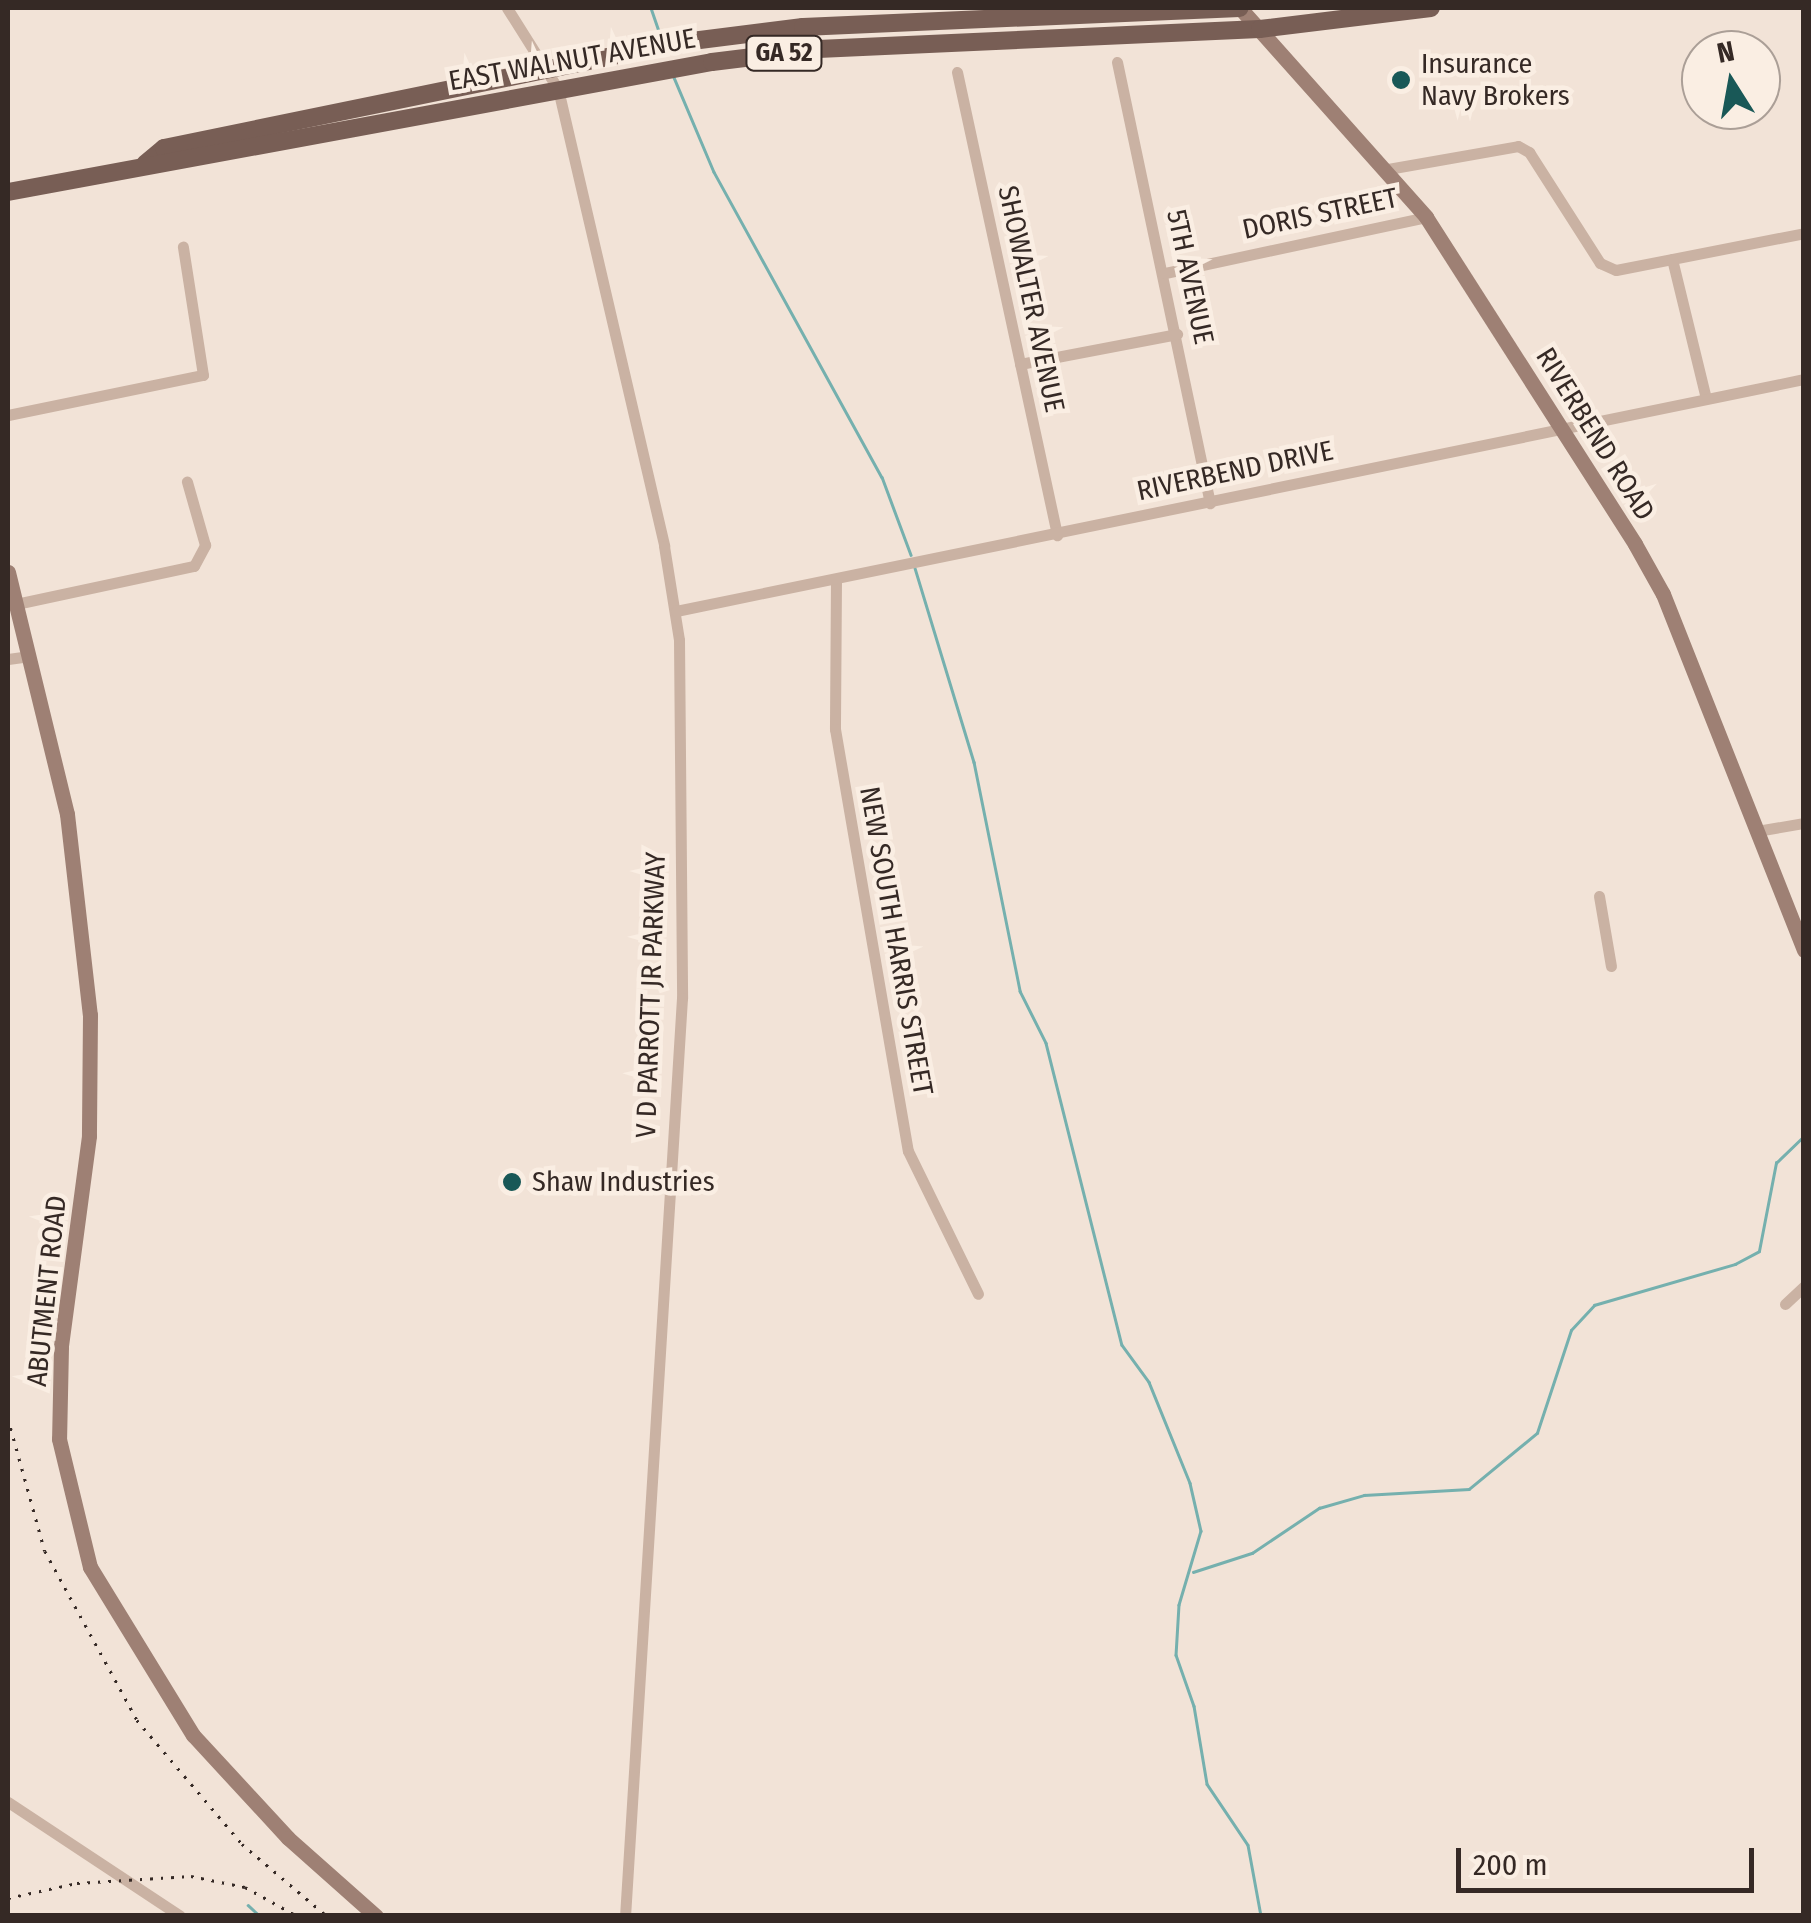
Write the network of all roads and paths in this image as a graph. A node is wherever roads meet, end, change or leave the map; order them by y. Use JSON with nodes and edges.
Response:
{"nodes":[{"id":1,"x":507,"y":8,"type":"edge"},
{"id":2,"x":1240,"y":8,"type":"edge"},
{"id":3,"x":1431,"y":8,"type":"edge"},
{"id":4,"x":1260,"y":28,"type":"junction"},
{"id":5,"x":1117,"y":62,"type":"dead end"},
{"id":6,"x":545,"y":68,"type":"junction"},
{"id":7,"x":958,"y":72,"type":"dead end"},
{"id":8,"x":558,"y":89,"type":"junction"},
{"id":9,"x":146,"y":164,"type":"junction"},
{"id":10,"x":1388,"y":169,"type":"junction"},
{"id":11,"x":8,"y":192,"type":"edge"},
{"id":12,"x":1426,"y":217,"type":"junction"},
{"id":13,"x":1804,"y":233,"type":"edge"},
{"id":14,"x":183,"y":247,"type":"dead end"},
{"id":15,"x":1672,"y":259,"type":"junction"},
{"id":16,"x":1165,"y":273,"type":"junction"},
{"id":17,"x":1177,"y":334,"type":"junction"},
{"id":18,"x":1020,"y":364,"type":"junction"},
{"id":19,"x":1804,"y":380,"type":"edge"},
{"id":20,"x":1706,"y":398,"type":"junction"},
{"id":21,"x":8,"y":415,"type":"edge"},
{"id":22,"x":1562,"y":432,"type":"junction"},
{"id":23,"x":187,"y":482,"type":"dead end"},
{"id":24,"x":1210,"y":503,"type":"junction"},
{"id":25,"x":1057,"y":535,"type":"junction"},
{"id":26,"x":8,"y":572,"type":"edge"},
{"id":27,"x":836,"y":580,"type":"junction"},
{"id":28,"x":16,"y":604,"type":"junction"},
{"id":29,"x":676,"y":611,"type":"junction"},
{"id":30,"x":30,"y":656,"type":"junction"},
{"id":31,"x":8,"y":659,"type":"edge"},
{"id":32,"x":1804,"y":822,"type":"edge"},
{"id":33,"x":1758,"y":831,"type":"junction"},
{"id":34,"x":1598,"y":896,"type":"dead end"},
{"id":35,"x":1804,"y":950,"type":"edge"},
{"id":36,"x":1610,"y":966,"type":"dead end"},
{"id":37,"x":1804,"y":1286,"type":"edge"},
{"id":38,"x":978,"y":1294,"type":"dead end"},
{"id":39,"x":1784,"y":1304,"type":"dead end"},
{"id":40,"x":8,"y":1802,"type":"edge"},
{"id":41,"x":180,"y":1916,"type":"edge"},
{"id":42,"x":376,"y":1916,"type":"edge"},
{"id":43,"x":625,"y":1916,"type":"edge"}],
"edges":[{"from":1,"to":6,"type":"street","name":"V D PARROTT JR PARKWAY"},
{"from":2,"to":4,"type":"main road","name":"RIVERBEND ROAD"},
{"from":2,"to":6,"type":"main road","name":"EAST WALNUT AVENUE","number":"GA 52"},
{"from":3,"to":4,"type":"main road","name":"EAST WALNUT AVENUE","number":"GA 52"},
{"from":4,"to":8,"type":"main road","name":"EAST WALNUT AVENUE","number":"GA 52"},
{"from":4,"to":10,"type":"main road","name":"RIVERBEND ROAD"},
{"from":5,"to":16,"type":"street","name":"5TH AVENUE"},
{"from":6,"to":8,"type":"street","name":"V D PARROTT JR PARKWAY"},
{"from":6,"to":9,"type":"main road","name":"EAST WALNUT AVENUE","number":"GA 52"},
{"from":7,"to":18,"type":"street","name":"SHOWALTER AVENUE"},
{"from":8,"to":9,"type":"main road","name":"EAST WALNUT AVENUE","number":"GA 52"},
{"from":8,"to":29,"type":"street","name":"V D PARROTT JR PARKWAY"},
{"from":9,"to":11,"type":"main road","name":"EAST WALNUT AVENUE","number":"GA 52"},
{"from":10,"to":12,"type":"main road","name":"RIVERBEND ROAD"},
{"from":10,"to":15,"type":"street"},
{"from":12,"to":16,"type":"street","name":"DORIS STREET"},
{"from":12,"to":22,"type":"main road","name":"RIVERBEND ROAD"},
{"from":13,"to":15,"type":"street"},
{"from":14,"to":21,"type":"street"},
{"from":15,"to":20,"type":"street"},
{"from":16,"to":17,"type":"street","name":"5TH AVENUE"},
{"from":17,"to":18,"type":"street"},
{"from":17,"to":24,"type":"street","name":"5TH AVENUE"},
{"from":18,"to":25,"type":"street","name":"SHOWALTER AVENUE"},
{"from":19,"to":20,"type":"street","name":"RIVERBEND DRIVE"},
{"from":20,"to":22,"type":"street","name":"RIVERBEND DRIVE"},
{"from":22,"to":24,"type":"street","name":"RIVERBEND DRIVE"},
{"from":22,"to":33,"type":"main road","name":"RIVERBEND ROAD"},
{"from":23,"to":28,"type":"street"},
{"from":24,"to":25,"type":"street","name":"RIVERBEND DRIVE"},
{"from":25,"to":27,"type":"street","name":"RIVERBEND DRIVE"},
{"from":26,"to":28,"type":"main road","name":"ABUTMENT ROAD"},
{"from":27,"to":29,"type":"street","name":"RIVERBEND DRIVE"},
{"from":27,"to":38,"type":"street","name":"NEW SOUTH HARRIS STREET"},
{"from":28,"to":30,"type":"main road","name":"ABUTMENT ROAD"},
{"from":29,"to":43,"type":"street","name":"V D PARROTT JR PARKWAY"},
{"from":30,"to":31,"type":"street"},
{"from":30,"to":42,"type":"main road","name":"ABUTMENT ROAD"},
{"from":32,"to":33,"type":"street"},
{"from":33,"to":35,"type":"main road","name":"RIVERBEND ROAD"},
{"from":34,"to":36,"type":"street"},
{"from":37,"to":39,"type":"street"},
{"from":40,"to":41,"type":"street"}]}
